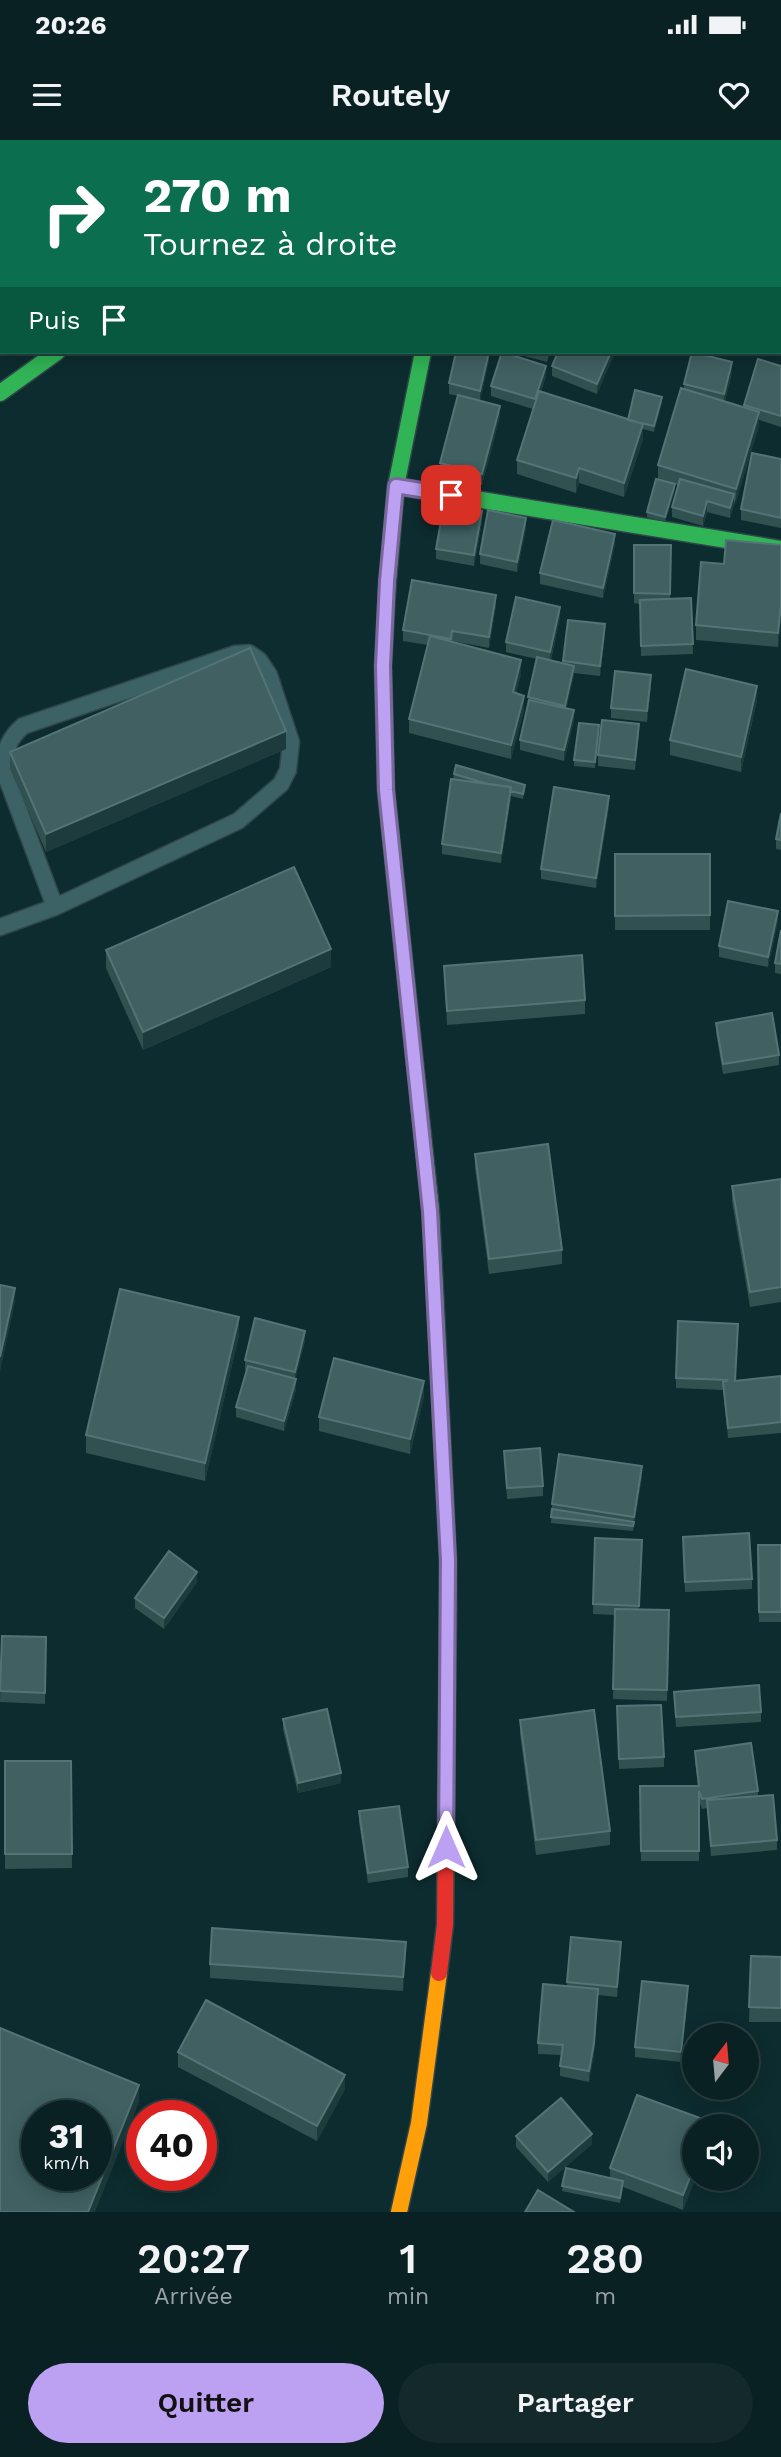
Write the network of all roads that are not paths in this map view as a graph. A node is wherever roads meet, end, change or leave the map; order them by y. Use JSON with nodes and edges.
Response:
{"nodes":[{"id":1,"x":54,"y":354,"type":"edge"},
{"id":2,"x":423,"y":354,"type":"edge"},
{"id":3,"x":0,"y":393,"type":"edge"},
{"id":4,"x":396,"y":486,"type":"junction"},
{"id":5,"x":781,"y":549,"type":"edge"},
{"id":6,"x":55,"y":907,"type":"junction"},
{"id":7,"x":0,"y":927,"type":"edge"},
{"id":8,"x":399,"y":2212,"type":"edge"}],
"edges":[{"from":1,"to":3,"type":"street"},
{"from":2,"to":4,"type":"street"},
{"from":4,"to":5,"type":"street"},
{"from":4,"to":8,"type":"street"},
{"from":6,"to":6,"type":"lane"},
{"from":6,"to":7,"type":"lane"}]}
